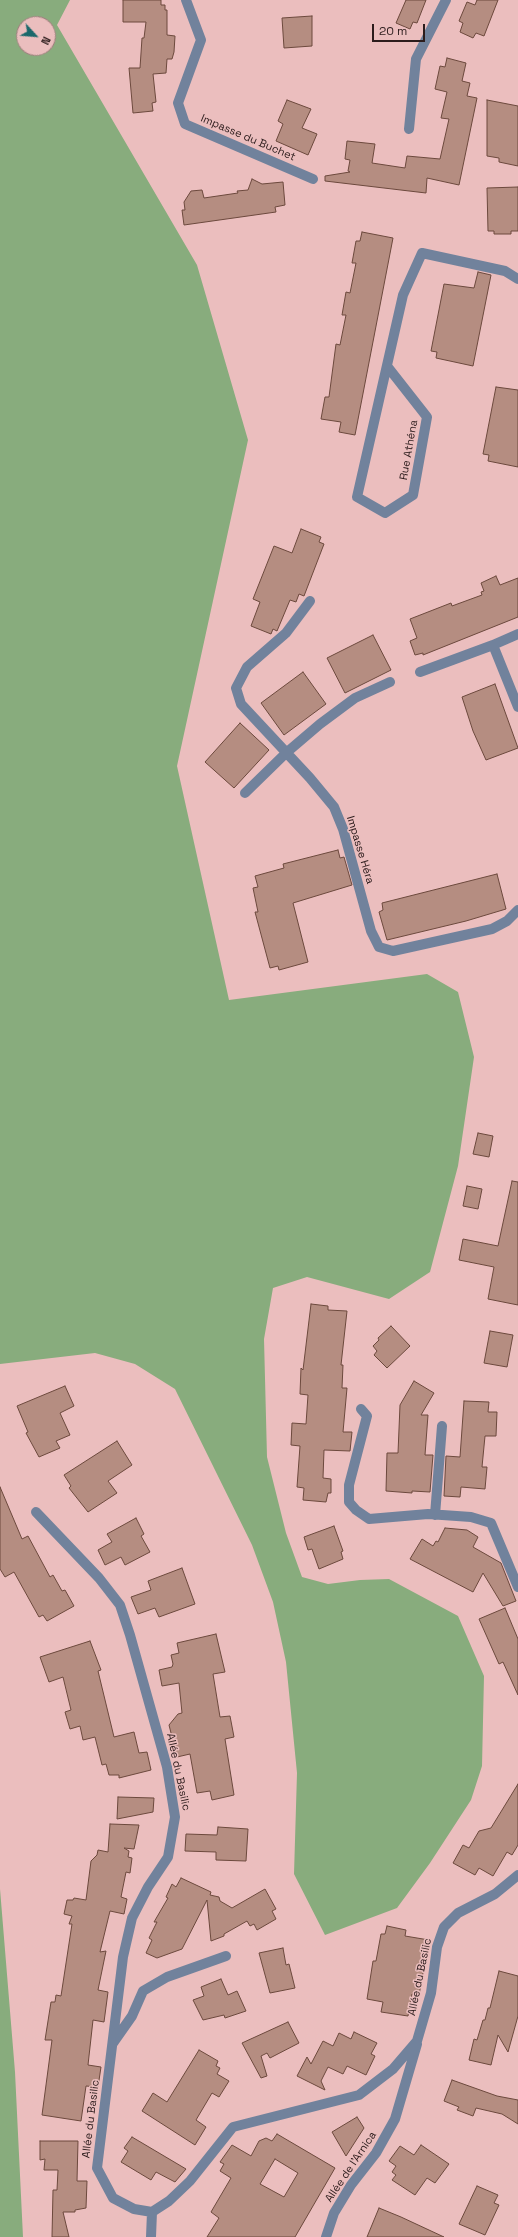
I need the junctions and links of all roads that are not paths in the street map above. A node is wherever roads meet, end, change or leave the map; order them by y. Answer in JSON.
{"nodes":[{"id":1,"x":186,"y":0,"type":"edge"},
{"id":2,"x":446,"y":0,"type":"edge"},
{"id":3,"x":409,"y":129,"type":"dead end"},
{"id":4,"x":313,"y":179,"type":"dead end"},
{"id":5,"x":518,"y":279,"type":"edge"},
{"id":6,"x":387,"y":366,"type":"junction"},
{"id":7,"x":310,"y":601,"type":"dead end"},
{"id":8,"x":518,"y":634,"type":"edge"},
{"id":9,"x":493,"y":645,"type":"junction"},
{"id":10,"x":420,"y":672,"type":"dead end"},
{"id":11,"x":390,"y":682,"type":"dead end"},
{"id":12,"x":518,"y":707,"type":"edge"},
{"id":13,"x":286,"y":753,"type":"junction"},
{"id":14,"x":245,"y":793,"type":"dead end"},
{"id":15,"x":518,"y":910,"type":"edge"},
{"id":16,"x":361,"y":1409,"type":"dead end"},
{"id":17,"x":442,"y":1426,"type":"dead end"},
{"id":18,"x":36,"y":1512,"type":"dead end"},
{"id":19,"x":435,"y":1515,"type":"junction"},
{"id":20,"x":518,"y":1587,"type":"edge"},
{"id":21,"x":518,"y":1875,"type":"edge"},
{"id":22,"x":226,"y":1956,"type":"dead end"},
{"id":23,"x":417,"y":2041,"type":"junction"},
{"id":24,"x":113,"y":2043,"type":"junction"},
{"id":25,"x":152,"y":2212,"type":"junction"},
{"id":26,"x":151,"y":2237,"type":"edge"},
{"id":27,"x":326,"y":2237,"type":"edge"}],
"edges":[{"from":1,"to":4,"type":"street","name":"Impasse du Buchet"},
{"from":2,"to":3,"type":"street"},
{"from":5,"to":6,"type":"street","name":"Rue Athéna"},
{"from":6,"to":6,"type":"street","name":"Rue Athéna"},
{"from":7,"to":13,"type":"street","name":"Impasse Héra"},
{"from":8,"to":9,"type":"street"},
{"from":9,"to":10,"type":"street"},
{"from":9,"to":12,"type":"street"},
{"from":11,"to":13,"type":"street"},
{"from":13,"to":14,"type":"street"},
{"from":13,"to":15,"type":"street","name":"Impasse Héra"},
{"from":16,"to":19,"type":"street"},
{"from":17,"to":19,"type":"street"},
{"from":18,"to":24,"type":"street","name":"Allée du Basilic"},
{"from":19,"to":20,"type":"street"},
{"from":21,"to":23,"type":"street","name":"Allée du Basilic"},
{"from":22,"to":24,"type":"street"},
{"from":23,"to":25,"type":"street","name":"Allée du Basilic"},
{"from":23,"to":27,"type":"street","name":"Allée de l'Arnica"},
{"from":24,"to":25,"type":"street","name":"Allée du Basilic"},
{"from":25,"to":26,"type":"street"}]}
